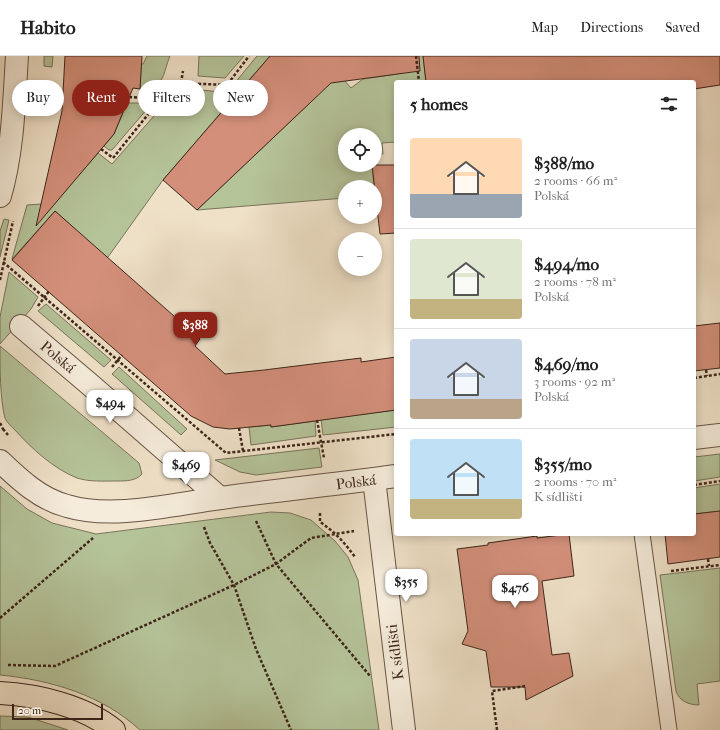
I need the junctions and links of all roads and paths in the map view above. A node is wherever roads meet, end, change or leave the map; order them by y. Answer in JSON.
{"nodes":[{"id":1,"x":17,"y":56,"type":"edge"},
{"id":2,"x":249,"y":56,"type":"edge"},
{"id":3,"x":416,"y":56,"type":"edge"},
{"id":4,"x":183,"y":71,"type":"dead end"},
{"id":5,"x":182,"y":80,"type":"edge"},
{"id":6,"x":419,"y":80,"type":"edge"},
{"id":7,"x":205,"y":84,"type":"edge"},
{"id":8,"x":147,"y":116,"type":"edge"},
{"id":9,"x":101,"y":149,"type":"dead end"},
{"id":10,"x":0,"y":196,"type":"edge"},
{"id":11,"x":3,"y":262,"type":"dead end"},
{"id":12,"x":49,"y":291,"type":"dead end"},
{"id":13,"x":44,"y":298,"type":"junction"},
{"id":14,"x":36,"y":309,"type":"dead end"},
{"id":15,"x":21,"y":326,"type":"dead end"},
{"id":16,"x":122,"y":355,"type":"dead end"},
{"id":17,"x":118,"y":360,"type":"junction"},
{"id":18,"x":706,"y":370,"type":"dead end"},
{"id":19,"x":108,"y":371,"type":"dead end"},
{"id":20,"x":720,"y":374,"type":"edge"},
{"id":21,"x":706,"y":376,"type":"junction"},
{"id":22,"x":696,"y":378,"type":"edge"},
{"id":23,"x":317,"y":420,"type":"dead end"},
{"id":24,"x":0,"y":423,"type":"edge"},
{"id":25,"x":239,"y":428,"type":"dead end"},
{"id":26,"x":2,"y":429,"type":"edge"},
{"id":27,"x":394,"y":434,"type":"edge"},
{"id":28,"x":720,"y":435,"type":"edge"},
{"id":29,"x":11,"y":438,"type":"dead end"},
{"id":30,"x":696,"y":438,"type":"edge"},
{"id":31,"x":321,"y":443,"type":"junction"},
{"id":32,"x":243,"y":451,"type":"junction"},
{"id":33,"x":0,"y":461,"type":"edge"},
{"id":34,"x":394,"y":476,"type":"edge"},
{"id":35,"x":374,"y":479,"type":"junction"},
{"id":36,"x":720,"y":481,"type":"edge"},
{"id":37,"x":696,"y":485,"type":"edge"},
{"id":38,"x":323,"y":486,"type":"junction"},
{"id":39,"x":244,"y":495,"type":"junction"},
{"id":40,"x":220,"y":498,"type":"junction"},
{"id":41,"x":194,"y":502,"type":"junction"},
{"id":42,"x":126,"y":511,"type":"junction"},
{"id":43,"x":380,"y":527,"type":"junction"},
{"id":44,"x":336,"y":534,"type":"junction"},
{"id":45,"x":642,"y":536,"type":"edge"},
{"id":46,"x":356,"y":558,"type":"dead end"},
{"id":47,"x":708,"y":559,"type":"dead end"},
{"id":48,"x":276,"y":564,"type":"junction"},
{"id":49,"x":720,"y":565,"type":"edge"},
{"id":50,"x":709,"y":566,"type":"junction"},
{"id":51,"x":665,"y":572,"type":"dead end"},
{"id":52,"x":234,"y":585,"type":"junction"},
{"id":53,"x":0,"y":618,"type":"edge"},
{"id":54,"x":8,"y":664,"type":"dead end"},
{"id":55,"x":373,"y":679,"type":"dead end"},
{"id":56,"x":525,"y":686,"type":"dead end"},
{"id":57,"x":0,"y":693,"type":"edge"},
{"id":58,"x":114,"y":730,"type":"edge"},
{"id":59,"x":291,"y":730,"type":"edge"},
{"id":60,"x":404,"y":730,"type":"edge"},
{"id":61,"x":496,"y":730,"type":"edge"},
{"id":62,"x":669,"y":730,"type":"edge"}],
"edges":[{"from":1,"to":10,"type":"street"},
{"from":2,"to":7,"type":"path"},
{"from":3,"to":6,"type":"path"},
{"from":4,"to":5,"type":"path"},
{"from":8,"to":9,"type":"path"},
{"from":11,"to":13,"type":"path"},
{"from":12,"to":13,"type":"path"},
{"from":13,"to":14,"type":"path"},
{"from":13,"to":17,"type":"path"},
{"from":15,"to":40,"type":"street","name":"Polská"},
{"from":16,"to":17,"type":"path"},
{"from":17,"to":19,"type":"path"},
{"from":17,"to":32,"type":"path"},
{"from":18,"to":21,"type":"path"},
{"from":20,"to":21,"type":"path"},
{"from":21,"to":22,"type":"path"},
{"from":23,"to":31,"type":"path"},
{"from":24,"to":26,"type":"path"},
{"from":25,"to":32,"type":"path"},
{"from":26,"to":29,"type":"path"},
{"from":27,"to":31,"type":"path"},
{"from":28,"to":30,"type":"street"},
{"from":31,"to":32,"type":"path"},
{"from":31,"to":38,"type":"path"},
{"from":33,"to":42,"type":"street","name":"Polská"},
{"from":34,"to":35,"type":"street","name":"Polská"},
{"from":35,"to":38,"type":"street","name":"Polská"},
{"from":35,"to":43,"type":"street","name":"K sídlišti"},
{"from":36,"to":37,"type":"path"},
{"from":38,"to":39,"type":"street","name":"Polská"},
{"from":38,"to":44,"type":"path"},
{"from":39,"to":40,"type":"street","name":"Polská"},
{"from":39,"to":48,"type":"path"},
{"from":40,"to":41,"type":"street","name":"Polská"},
{"from":41,"to":42,"type":"street","name":"Polská"},
{"from":41,"to":52,"type":"path"},
{"from":42,"to":53,"type":"path"},
{"from":43,"to":44,"type":"path"},
{"from":43,"to":60,"type":"street","name":"K sídlišti"},
{"from":44,"to":46,"type":"path"},
{"from":44,"to":48,"type":"path"},
{"from":45,"to":62,"type":"lane"},
{"from":47,"to":50,"type":"path"},
{"from":48,"to":52,"type":"path"},
{"from":48,"to":55,"type":"path"},
{"from":49,"to":50,"type":"path"},
{"from":50,"to":51,"type":"path"},
{"from":52,"to":54,"type":"path"},
{"from":52,"to":59,"type":"path"},
{"from":56,"to":61,"type":"path"},
{"from":57,"to":58,"type":"main road"}]}
